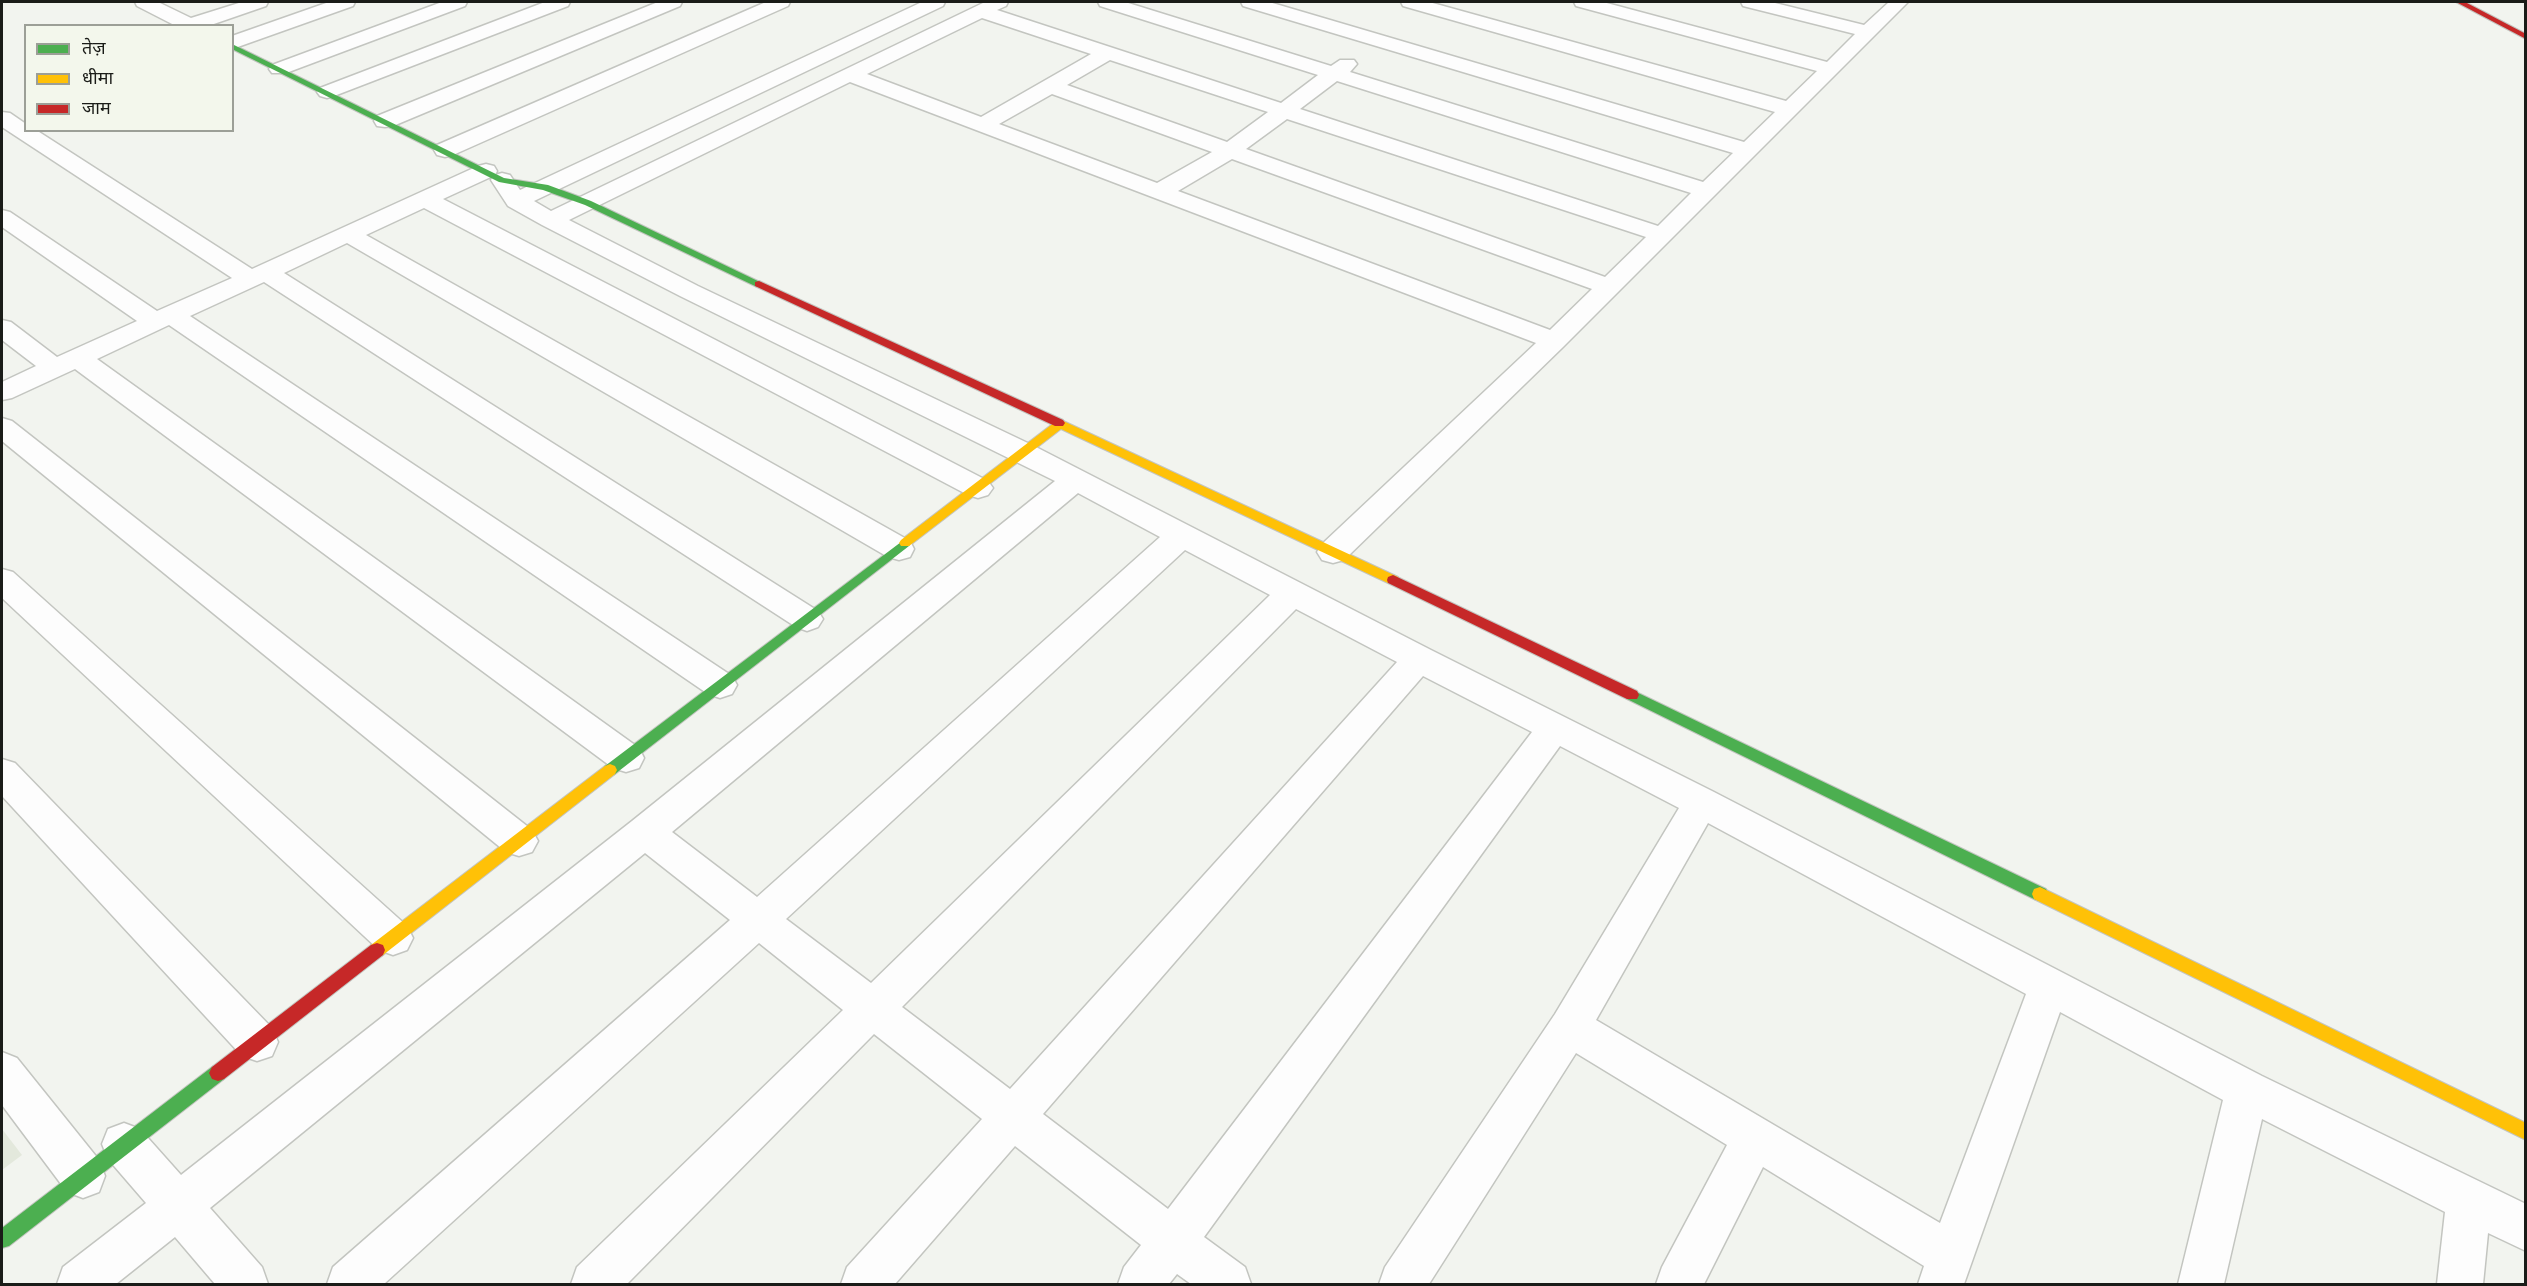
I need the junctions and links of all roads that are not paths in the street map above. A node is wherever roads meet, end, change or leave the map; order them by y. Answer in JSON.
{"nodes":[{"id":1,"x":259,"y":2,"type":"edge"},
{"id":2,"x":346,"y":2,"type":"edge"},
{"id":3,"x":458,"y":2,"type":"edge"},
{"id":4,"x":561,"y":2,"type":"edge"},
{"id":5,"x":673,"y":2,"type":"edge"},
{"id":6,"x":781,"y":2,"type":"edge"},
{"id":7,"x":936,"y":2,"type":"edge"},
{"id":8,"x":1107,"y":2,"type":"edge"},
{"id":9,"x":1251,"y":2,"type":"edge"},
{"id":10,"x":1410,"y":2,"type":"edge"},
{"id":11,"x":1583,"y":2,"type":"edge"},
{"id":12,"x":1750,"y":2,"type":"edge"},
{"id":13,"x":1899,"y":2,"type":"edge"},
{"id":14,"x":2460,"y":2,"type":"edge"},
{"id":15,"x":157,"y":3,"type":"edge"},
{"id":16,"x":1436,"y":5,"type":"edge"},
{"id":17,"x":989,"y":6,"type":"edge"},
{"id":18,"x":189,"y":24,"type":"edge"},
{"id":19,"x":194,"y":24,"type":"edge"},
{"id":20,"x":1869,"y":32,"type":"junction"},
{"id":21,"x":2526,"y":37,"type":"edge"},
{"id":22,"x":1381,"y":41,"type":"junction"},
{"id":23,"x":234,"y":43,"type":"edge"},
{"id":24,"x":234,"y":45,"type":"edge"},
{"id":25,"x":1110,"y":52,"type":"junction"},
{"id":26,"x":279,"y":69,"type":"junction"},
{"id":27,"x":1830,"y":69,"type":"junction"},
{"id":28,"x":1334,"y":73,"type":"junction"},
{"id":29,"x":850,"y":75,"type":"junction"},
{"id":30,"x":1050,"y":86,"type":"junction"},
{"id":31,"x":327,"y":92,"type":"junction"},
{"id":32,"x":1790,"y":109,"type":"junction"},
{"id":33,"x":1284,"y":111,"type":"junction"},
{"id":34,"x":2,"y":118,"type":"edge"},
{"id":35,"x":385,"y":121,"type":"junction"},
{"id":36,"x":982,"y":125,"type":"junction"},
{"id":37,"x":24,"y":131,"type":"edge"},
{"id":38,"x":25,"y":132,"type":"edge"},
{"id":39,"x":445,"y":150,"type":"junction"},
{"id":40,"x":1748,"y":150,"type":"junction"},
{"id":41,"x":1229,"y":151,"type":"junction"},
{"id":42,"x":512,"y":185,"type":"junction"},
{"id":43,"x":1707,"y":191,"type":"junction"},
{"id":44,"x":1159,"y":192,"type":"junction"},
{"id":45,"x":424,"y":199,"type":"junction"},
{"id":46,"x":588,"y":202,"type":"junction"},
{"id":47,"x":2,"y":217,"type":"edge"},
{"id":48,"x":550,"y":220,"type":"junction"},
{"id":49,"x":348,"y":234,"type":"junction"},
{"id":50,"x":1662,"y":236,"type":"junction"},
{"id":51,"x":258,"y":275,"type":"junction"},
{"id":52,"x":1609,"y":287,"type":"junction"},
{"id":53,"x":164,"y":318,"type":"junction"},
{"id":54,"x":2,"y":328,"type":"edge"},
{"id":55,"x":1554,"y":341,"type":"junction"},
{"id":56,"x":67,"y":363,"type":"junction"},
{"id":57,"x":2,"y":392,"type":"edge"},
{"id":58,"x":1060,"y":424,"type":"junction"},
{"id":59,"x":2,"y":427,"type":"edge"},
{"id":60,"x":1024,"y":453,"type":"junction"},
{"id":61,"x":1074,"y":481,"type":"junction"},
{"id":62,"x":978,"y":488,"type":"junction"},
{"id":63,"x":1182,"y":535,"type":"junction"},
{"id":64,"x":899,"y":549,"type":"junction"},
{"id":65,"x":1333,"y":552,"type":"junction"},
{"id":66,"x":2,"y":580,"type":"edge"},
{"id":67,"x":1292,"y":593,"type":"junction"},
{"id":68,"x":807,"y":619,"type":"junction"},
{"id":69,"x":1419,"y":659,"type":"junction"},
{"id":70,"x":720,"y":685,"type":"junction"},
{"id":71,"x":1555,"y":727,"type":"junction"},
{"id":72,"x":626,"y":758,"type":"junction"},
{"id":73,"x":2,"y":773,"type":"edge"},
{"id":74,"x":1701,"y":802,"type":"junction"},
{"id":75,"x":645,"y":832,"type":"junction"},
{"id":76,"x":519,"y":841,"type":"junction"},
{"id":77,"x":758,"y":920,"type":"junction"},
{"id":78,"x":393,"y":938,"type":"junction"},
{"id":79,"x":2049,"y":987,"type":"junction"},
{"id":80,"x":874,"y":1010,"type":"junction"},
{"id":81,"x":1570,"y":1027,"type":"junction"},
{"id":82,"x":257,"y":1042,"type":"junction"},
{"id":83,"x":2,"y":1072,"type":"edge"},
{"id":84,"x":2247,"y":1090,"type":"junction"},
{"id":85,"x":1013,"y":1118,"type":"junction"},
{"id":86,"x":2526,"y":1132,"type":"edge"},
{"id":87,"x":1754,"y":1138,"type":"junction"},
{"id":88,"x":124,"y":1144,"type":"junction"},
{"id":89,"x":83,"y":1176,"type":"junction"},
{"id":90,"x":2469,"y":1199,"type":"junction"},
{"id":91,"x":178,"y":1206,"type":"junction"},
{"id":92,"x":2526,"y":1228,"type":"edge"},
{"id":93,"x":2,"y":1239,"type":"edge"},
{"id":94,"x":1173,"y":1242,"type":"junction"},
{"id":95,"x":1946,"y":1270,"type":"edge"},
{"id":96,"x":80,"y":1284,"type":"edge"},
{"id":97,"x":245,"y":1284,"type":"edge"},
{"id":98,"x":350,"y":1284,"type":"edge"},
{"id":99,"x":594,"y":1284,"type":"edge"},
{"id":100,"x":864,"y":1284,"type":"edge"},
{"id":101,"x":1141,"y":1284,"type":"edge"},
{"id":102,"x":1228,"y":1284,"type":"edge"},
{"id":103,"x":1402,"y":1284,"type":"edge"},
{"id":104,"x":1679,"y":1284,"type":"edge"},
{"id":105,"x":2201,"y":1284,"type":"edge"},
{"id":106,"x":2460,"y":1284,"type":"edge"}],
"edges":[{"from":1,"to":19,"type":"street"},
{"from":2,"to":23,"type":"street"},
{"from":3,"to":26,"type":"street"},
{"from":4,"to":31,"type":"street"},
{"from":5,"to":35,"type":"street"},
{"from":6,"to":39,"type":"street"},
{"from":7,"to":42,"type":"street"},
{"from":8,"to":28,"type":"street"},
{"from":9,"to":22,"type":"street"},
{"from":10,"to":16,"type":"street"},
{"from":11,"to":27,"type":"street"},
{"from":12,"to":20,"type":"street"},
{"from":13,"to":20,"type":"street"},
{"from":14,"to":21,"type":"street"},
{"from":15,"to":18,"type":"street"},
{"from":16,"to":22,"type":"street"},
{"from":16,"to":32,"type":"street"},
{"from":17,"to":25,"type":"street"},
{"from":17,"to":29,"type":"street"},
{"from":20,"to":27,"type":"street"},
{"from":22,"to":28,"type":"street"},
{"from":22,"to":40,"type":"street"},
{"from":24,"to":26,"type":"street"},
{"from":25,"to":30,"type":"street"},
{"from":25,"to":33,"type":"street"},
{"from":26,"to":31,"type":"street"},
{"from":27,"to":32,"type":"street"},
{"from":28,"to":33,"type":"street"},
{"from":28,"to":43,"type":"street"},
{"from":29,"to":36,"type":"street"},
{"from":29,"to":46,"type":"street"},
{"from":30,"to":36,"type":"street"},
{"from":30,"to":41,"type":"street"},
{"from":31,"to":35,"type":"street"},
{"from":32,"to":40,"type":"street"},
{"from":33,"to":41,"type":"street"},
{"from":33,"to":50,"type":"street"},
{"from":34,"to":37,"type":"street"},
{"from":35,"to":39,"type":"street"},
{"from":36,"to":44,"type":"street"},
{"from":38,"to":51,"type":"street"},
{"from":39,"to":42,"type":"street"},
{"from":40,"to":43,"type":"street"},
{"from":41,"to":44,"type":"street"},
{"from":41,"to":52,"type":"street"},
{"from":42,"to":45,"type":"street"},
{"from":42,"to":46,"type":"street"},
{"from":42,"to":48,"type":"street"},
{"from":43,"to":50,"type":"street"},
{"from":44,"to":55,"type":"street"},
{"from":45,"to":49,"type":"street"},
{"from":45,"to":62,"type":"street"},
{"from":46,"to":48,"type":"street"},
{"from":46,"to":58,"type":"street"},
{"from":47,"to":53,"type":"street"},
{"from":48,"to":60,"type":"street"},
{"from":49,"to":51,"type":"street"},
{"from":49,"to":64,"type":"street"},
{"from":50,"to":52,"type":"street"},
{"from":51,"to":53,"type":"street"},
{"from":51,"to":68,"type":"street"},
{"from":52,"to":55,"type":"street"},
{"from":53,"to":56,"type":"street"},
{"from":53,"to":70,"type":"street"},
{"from":54,"to":56,"type":"street"},
{"from":55,"to":65,"type":"street"},
{"from":56,"to":57,"type":"street"},
{"from":56,"to":72,"type":"street"},
{"from":58,"to":60,"type":"street"},
{"from":58,"to":65,"type":"street"},
{"from":59,"to":76,"type":"street"},
{"from":60,"to":61,"type":"street"},
{"from":60,"to":62,"type":"street"},
{"from":61,"to":63,"type":"street"},
{"from":61,"to":75,"type":"street"},
{"from":62,"to":64,"type":"street"},
{"from":63,"to":67,"type":"street"},
{"from":63,"to":77,"type":"street"},
{"from":64,"to":68,"type":"street"},
{"from":65,"to":86,"type":"street"},
{"from":66,"to":78,"type":"street"},
{"from":67,"to":69,"type":"street"},
{"from":67,"to":80,"type":"street"},
{"from":68,"to":70,"type":"street"},
{"from":69,"to":71,"type":"street"},
{"from":69,"to":85,"type":"street"},
{"from":70,"to":72,"type":"street"},
{"from":71,"to":74,"type":"street"},
{"from":71,"to":94,"type":"street"},
{"from":72,"to":76,"type":"street"},
{"from":73,"to":82,"type":"street"},
{"from":74,"to":79,"type":"street"},
{"from":74,"to":81,"type":"street"},
{"from":75,"to":77,"type":"street"},
{"from":75,"to":91,"type":"street"},
{"from":76,"to":78,"type":"street"},
{"from":77,"to":80,"type":"street"},
{"from":77,"to":98,"type":"street"},
{"from":78,"to":82,"type":"street"},
{"from":79,"to":84,"type":"street"},
{"from":79,"to":95,"type":"street"},
{"from":80,"to":85,"type":"street"},
{"from":80,"to":99,"type":"street"},
{"from":81,"to":87,"type":"street"},
{"from":81,"to":103,"type":"street"},
{"from":82,"to":88,"type":"street"},
{"from":83,"to":89,"type":"street"},
{"from":84,"to":90,"type":"street"},
{"from":84,"to":105,"type":"street"},
{"from":85,"to":94,"type":"street"},
{"from":85,"to":100,"type":"street"},
{"from":87,"to":95,"type":"street"},
{"from":87,"to":104,"type":"street"},
{"from":88,"to":89,"type":"street"},
{"from":88,"to":91,"type":"street"},
{"from":89,"to":93,"type":"street"},
{"from":90,"to":92,"type":"street"},
{"from":90,"to":106,"type":"street"},
{"from":91,"to":96,"type":"street"},
{"from":91,"to":97,"type":"street"},
{"from":94,"to":101,"type":"street"},
{"from":94,"to":102,"type":"street"}]}
